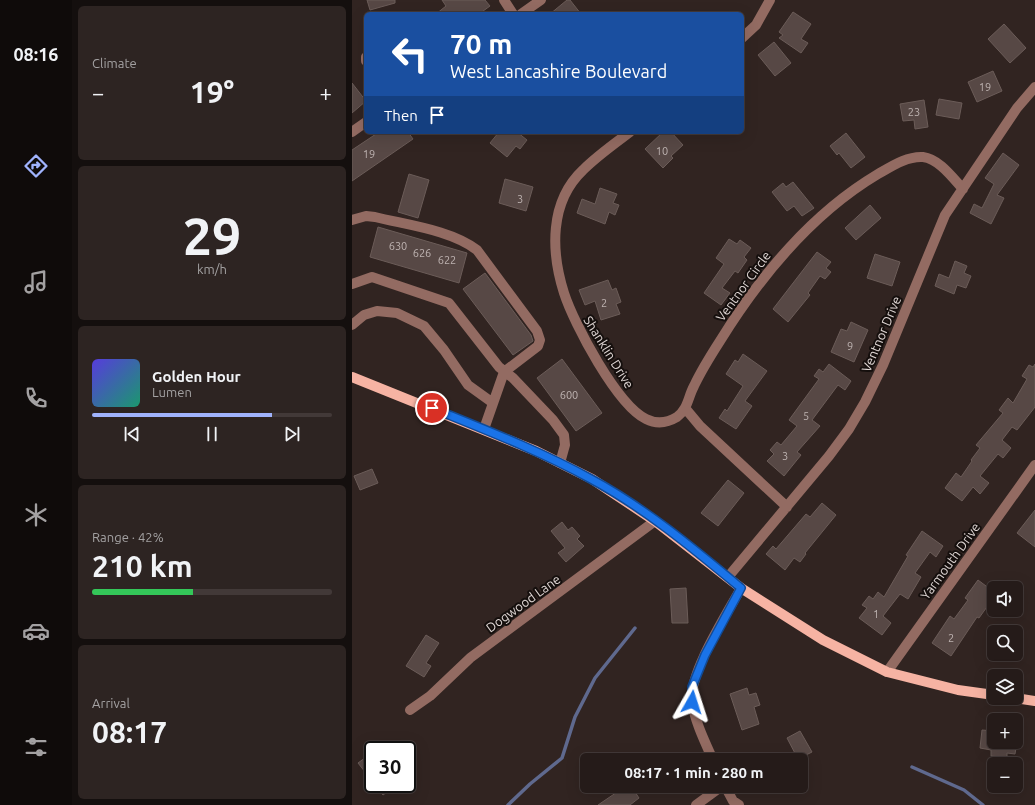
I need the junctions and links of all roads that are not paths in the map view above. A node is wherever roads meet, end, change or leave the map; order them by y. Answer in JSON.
{"nodes":[{"id":1,"x":504,"y":0,"type":"edge"},
{"id":2,"x":541,"y":0,"type":"edge"},
{"id":3,"x":770,"y":0,"type":"edge"},
{"id":4,"x":512,"y":12,"type":"edge"},
{"id":5,"x":524,"y":12,"type":"edge"},
{"id":6,"x":744,"y":36,"type":"edge"},
{"id":7,"x":1035,"y":87,"type":"edge"},
{"id":8,"x":364,"y":123,"type":"edge"},
{"id":9,"x":352,"y":132,"type":"edge"},
{"id":10,"x":628,"y":134,"type":"edge"},
{"id":11,"x":963,"y":189,"type":"junction"},
{"id":12,"x":352,"y":220,"type":"edge"},
{"id":13,"x":352,"y":284,"type":"edge"},
{"id":14,"x":352,"y":325,"type":"edge"},
{"id":15,"x":504,"y":372,"type":"junction"},
{"id":16,"x":352,"y":377,"type":"edge"},
{"id":17,"x":493,"y":403,"type":"junction"},
{"id":18,"x":686,"y":408,"type":"junction"},
{"id":19,"x":484,"y":430,"type":"junction"},
{"id":20,"x":560,"y":463,"type":"junction"},
{"id":21,"x":1035,"y":465,"type":"edge"},
{"id":22,"x":786,"y":507,"type":"junction"},
{"id":23,"x":655,"y":521,"type":"junction"},
{"id":24,"x":728,"y":577,"type":"junction"},
{"id":25,"x":741,"y":588,"type":"junction"},
{"id":26,"x":887,"y":672,"type":"junction"},
{"id":27,"x":987,"y":694,"type":"edge"},
{"id":28,"x":1023,"y":700,"type":"edge"},
{"id":29,"x":1035,"y":702,"type":"edge"},
{"id":30,"x":410,"y":710,"type":"dead end"},
{"id":31,"x":710,"y":753,"type":"edge"},
{"id":32,"x":713,"y":793,"type":"edge"},
{"id":33,"x":728,"y":793,"type":"edge"},
{"id":34,"x":696,"y":805,"type":"edge"},
{"id":35,"x":739,"y":805,"type":"edge"}],
"edges":[{"from":1,"to":4,"type":"street"},
{"from":2,"to":5,"type":"street"},
{"from":3,"to":6,"type":"street"},
{"from":7,"to":11,"type":"street","name":"Ventnor Drive"},
{"from":8,"to":9,"type":"street"},
{"from":10,"to":18,"type":"street","name":"Shanklin Drive"},
{"from":11,"to":18,"type":"street","name":"Ventnor Circle"},
{"from":11,"to":22,"type":"street","name":"Ventnor Drive"},
{"from":12,"to":15,"type":"street"},
{"from":13,"to":15,"type":"street"},
{"from":14,"to":17,"type":"street"},
{"from":15,"to":17,"type":"street"},
{"from":15,"to":20,"type":"street"},
{"from":16,"to":19,"type":"main road"},
{"from":17,"to":19,"type":"street"},
{"from":18,"to":22,"type":"street"},
{"from":19,"to":20,"type":"main road"},
{"from":20,"to":23,"type":"main road"},
{"from":21,"to":26,"type":"street","name":"Yarmouth Drive"},
{"from":22,"to":24,"type":"street","name":"Ventnor Drive"},
{"from":23,"to":24,"type":"main road"},
{"from":23,"to":30,"type":"street","name":"Dogwood Lane"},
{"from":24,"to":25,"type":"main road"},
{"from":25,"to":26,"type":"main road"},
{"from":25,"to":31,"type":"street"},
{"from":26,"to":27,"type":"main road"},
{"from":28,"to":29,"type":"main road"},
{"from":32,"to":34,"type":"street"},
{"from":33,"to":35,"type":"street"}]}
